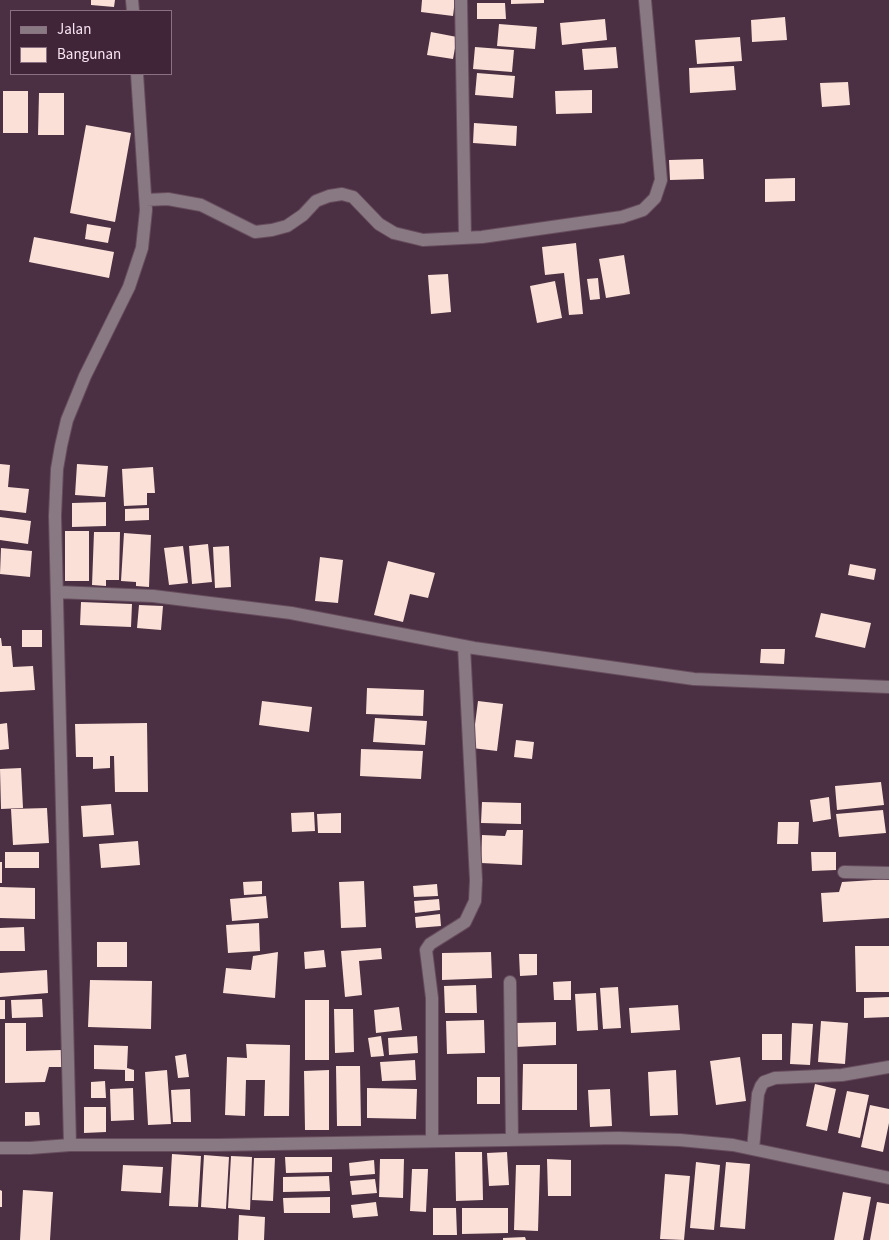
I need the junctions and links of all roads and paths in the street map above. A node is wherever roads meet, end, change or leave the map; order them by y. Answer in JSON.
{"nodes":[{"id":1,"x":461,"y":0,"type":"edge"},
{"id":2,"x":645,"y":0,"type":"edge"},
{"id":3,"x":137,"y":75,"type":"edge"},
{"id":4,"x":146,"y":200,"type":"junction"},
{"id":5,"x":465,"y":238,"type":"junction"},
{"id":6,"x":57,"y":592,"type":"junction"},
{"id":7,"x":464,"y":646,"type":"junction"},
{"id":8,"x":889,"y":687,"type":"edge"},
{"id":9,"x":844,"y":872,"type":"dead end"},
{"id":10,"x":889,"y":873,"type":"edge"},
{"id":11,"x":510,"y":982,"type":"dead end"},
{"id":12,"x":889,"y":1067,"type":"edge"},
{"id":13,"x":512,"y":1140,"type":"junction"},
{"id":14,"x":432,"y":1141,"type":"junction"},
{"id":15,"x":70,"y":1144,"type":"junction"},
{"id":16,"x":0,"y":1148,"type":"edge"},
{"id":17,"x":753,"y":1149,"type":"junction"},
{"id":18,"x":889,"y":1178,"type":"edge"}],
"edges":[{"from":1,"to":5,"type":"street"},
{"from":2,"to":5,"type":"street"},
{"from":3,"to":4,"type":"street"},
{"from":4,"to":5,"type":"street"},
{"from":4,"to":6,"type":"street"},
{"from":6,"to":7,"type":"street"},
{"from":6,"to":15,"type":"street"},
{"from":7,"to":8,"type":"street"},
{"from":7,"to":14,"type":"street"},
{"from":9,"to":10,"type":"street"},
{"from":11,"to":13,"type":"street"},
{"from":12,"to":17,"type":"street"},
{"from":13,"to":14,"type":"street"},
{"from":13,"to":17,"type":"street"},
{"from":14,"to":15,"type":"street"},
{"from":15,"to":16,"type":"street"},
{"from":17,"to":18,"type":"street"}]}
